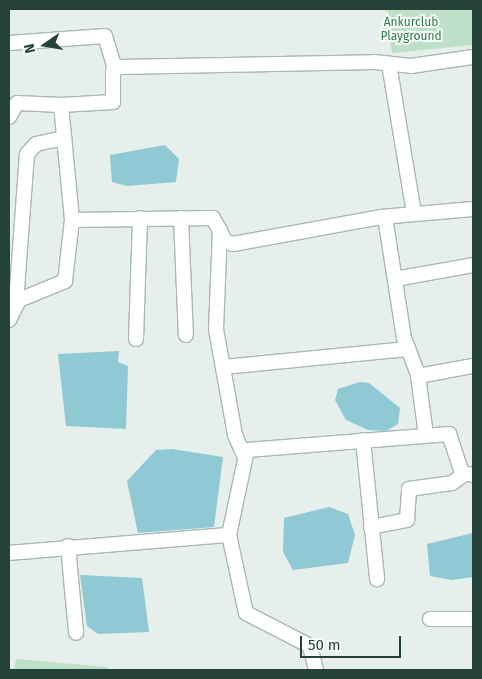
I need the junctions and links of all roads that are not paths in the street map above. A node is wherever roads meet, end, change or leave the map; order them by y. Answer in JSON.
{"nodes":[{"id":1,"x":9,"y":43,"type":"edge"},
{"id":2,"x":473,"y":57,"type":"edge"},
{"id":3,"x":389,"y":64,"type":"junction"},
{"id":4,"x":115,"y":69,"type":"junction"},
{"id":5,"x":61,"y":105,"type":"junction"},
{"id":6,"x":9,"y":116,"type":"edge"},
{"id":7,"x":64,"y":138,"type":"junction"},
{"id":8,"x":473,"y":209,"type":"edge"},
{"id":9,"x":15,"y":211,"type":"edge"},
{"id":10,"x":414,"y":214,"type":"junction"},
{"id":11,"x":385,"y":217,"type":"junction"},
{"id":12,"x":140,"y":218,"type":"junction"},
{"id":13,"x":181,"y":218,"type":"junction"},
{"id":14,"x":72,"y":220,"type":"junction"},
{"id":15,"x":220,"y":229,"type":"junction"},
{"id":16,"x":473,"y":265,"type":"edge"},
{"id":17,"x":395,"y":279,"type":"junction"},
{"id":18,"x":16,"y":303,"type":"junction"},
{"id":19,"x":9,"y":320,"type":"edge"},
{"id":20,"x":186,"y":336,"type":"dead end"},
{"id":21,"x":136,"y":339,"type":"dead end"},
{"id":22,"x":408,"y":349,"type":"junction"},
{"id":23,"x":473,"y":366,"type":"edge"},
{"id":24,"x":223,"y":367,"type":"junction"},
{"id":25,"x":418,"y":375,"type":"junction"},
{"id":26,"x":426,"y":435,"type":"junction"},
{"id":27,"x":363,"y":440,"type":"junction"},
{"id":28,"x":245,"y":457,"type":"junction"},
{"id":29,"x":468,"y":475,"type":"edge"},
{"id":30,"x":371,"y":527,"type":"junction"},
{"id":31,"x":228,"y":535,"type":"junction"},
{"id":32,"x":68,"y":546,"type":"junction"},
{"id":33,"x":9,"y":553,"type":"edge"},
{"id":34,"x":376,"y":579,"type":"dead end"},
{"id":35,"x":430,"y":619,"type":"dead end"},
{"id":36,"x":473,"y":619,"type":"edge"},
{"id":37,"x":76,"y":633,"type":"dead end"},
{"id":38,"x":316,"y":670,"type":"edge"}],
"edges":[{"from":1,"to":4,"type":"street"},
{"from":2,"to":3,"type":"street"},
{"from":3,"to":4,"type":"street"},
{"from":3,"to":10,"type":"street"},
{"from":4,"to":5,"type":"street"},
{"from":5,"to":6,"type":"street"},
{"from":5,"to":7,"type":"street"},
{"from":7,"to":9,"type":"street"},
{"from":7,"to":14,"type":"street"},
{"from":8,"to":10,"type":"street"},
{"from":9,"to":18,"type":"street"},
{"from":10,"to":11,"type":"street"},
{"from":11,"to":15,"type":"street"},
{"from":11,"to":17,"type":"street"},
{"from":12,"to":13,"type":"street"},
{"from":12,"to":14,"type":"street"},
{"from":12,"to":21,"type":"street"},
{"from":13,"to":15,"type":"street"},
{"from":13,"to":20,"type":"street"},
{"from":14,"to":18,"type":"street"},
{"from":15,"to":24,"type":"street"},
{"from":16,"to":17,"type":"street"},
{"from":17,"to":22,"type":"street"},
{"from":18,"to":19,"type":"street"},
{"from":22,"to":24,"type":"street"},
{"from":22,"to":25,"type":"street"},
{"from":23,"to":25,"type":"street"},
{"from":24,"to":28,"type":"street"},
{"from":25,"to":26,"type":"street"},
{"from":26,"to":27,"type":"street"},
{"from":26,"to":29,"type":"street"},
{"from":27,"to":28,"type":"street"},
{"from":27,"to":30,"type":"street"},
{"from":28,"to":31,"type":"street"},
{"from":29,"to":30,"type":"street"},
{"from":30,"to":34,"type":"street"},
{"from":31,"to":32,"type":"street"},
{"from":31,"to":38,"type":"street"},
{"from":32,"to":33,"type":"street"},
{"from":32,"to":37,"type":"street"},
{"from":35,"to":36,"type":"street"}]}
